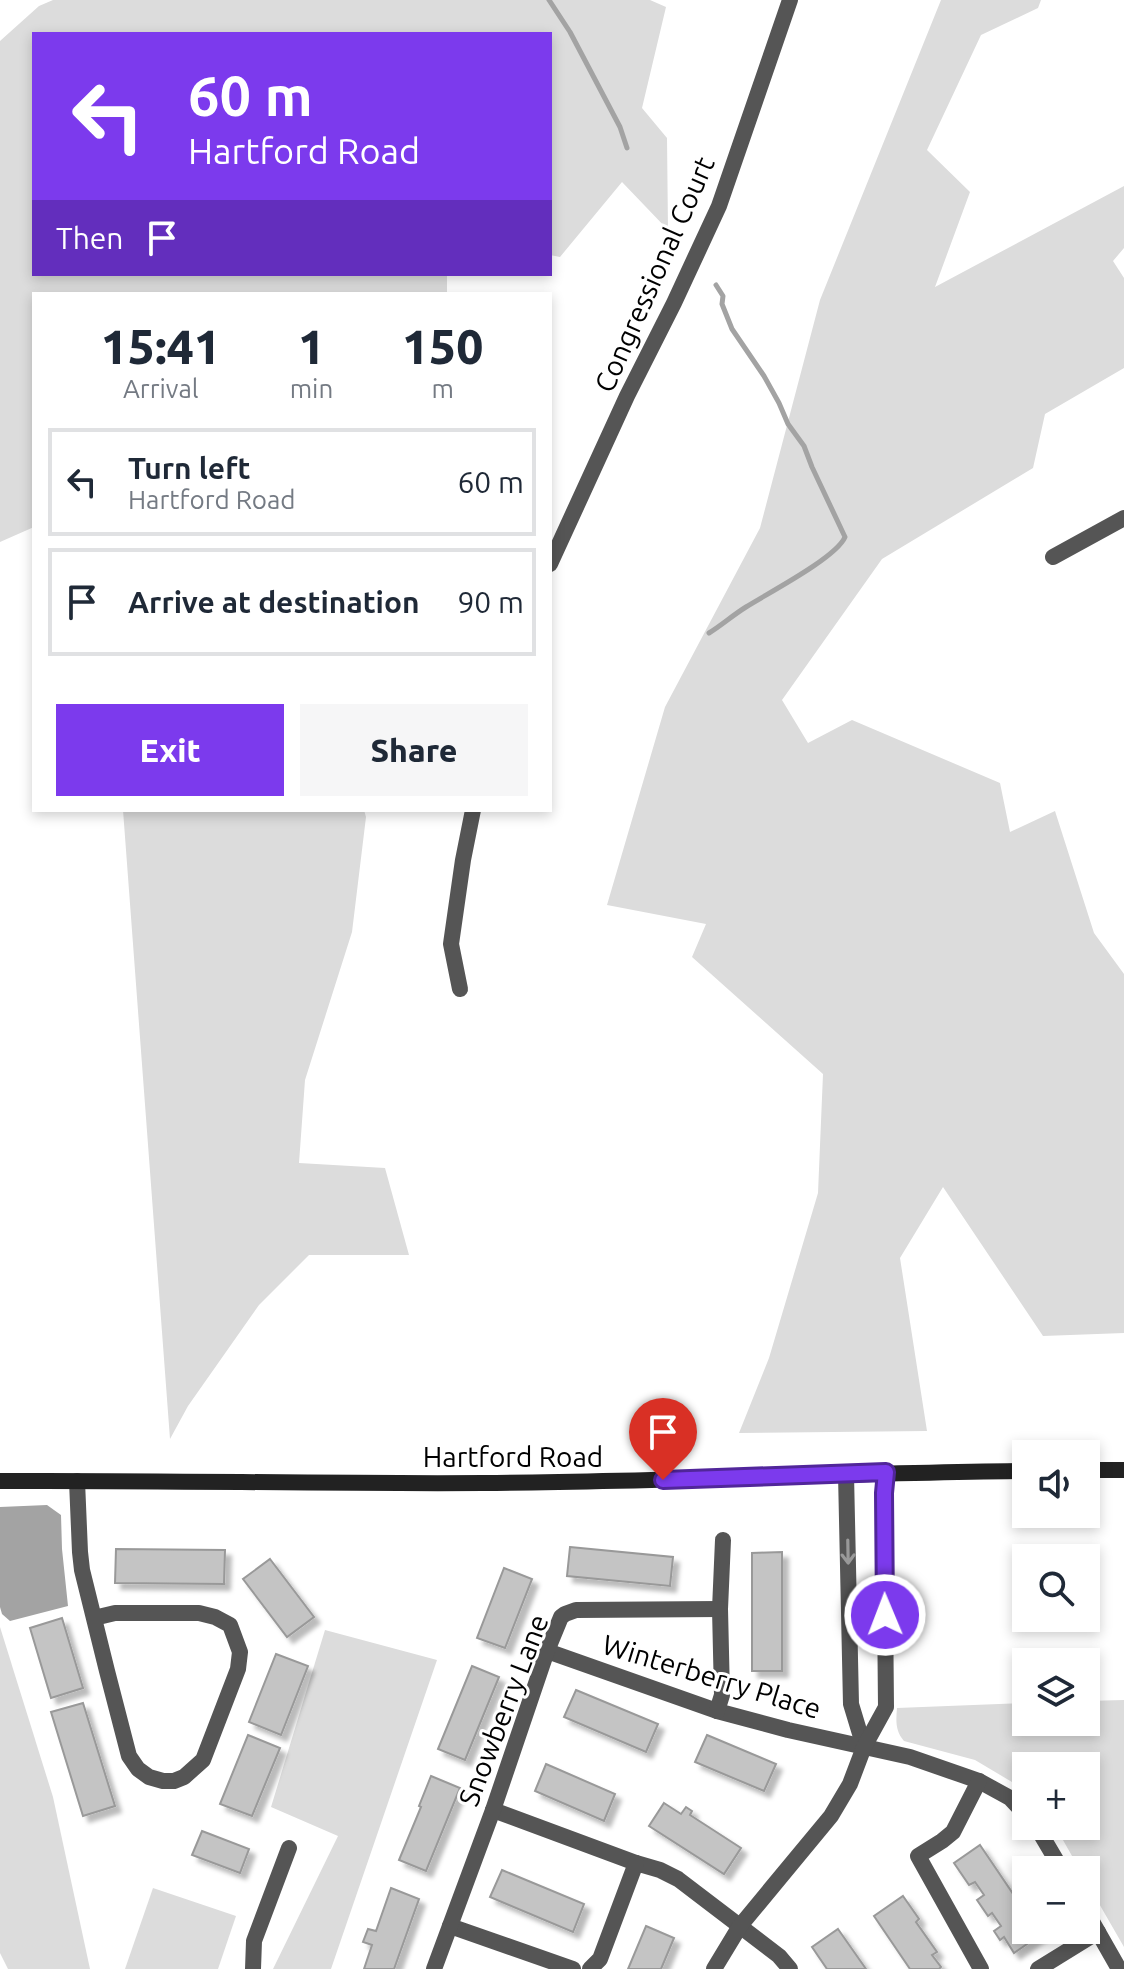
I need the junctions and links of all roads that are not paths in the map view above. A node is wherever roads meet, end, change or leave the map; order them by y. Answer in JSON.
{"nodes":[{"id":1,"x":790,"y":0,"type":"edge"},
{"id":2,"x":1124,"y":518,"type":"edge"},
{"id":3,"x":1053,"y":557,"type":"dead end"},
{"id":4,"x":552,"y":560,"type":"edge"},
{"id":5,"x":473,"y":812,"type":"edge"},
{"id":6,"x":460,"y":989,"type":"dead end"},
{"id":7,"x":1100,"y":1470,"type":"edge"},
{"id":8,"x":1124,"y":1470,"type":"edge"},
{"id":9,"x":1012,"y":1471,"type":"edge"},
{"id":10,"x":886,"y":1472,"type":"junction"},
{"id":11,"x":846,"y":1474,"type":"junction"},
{"id":12,"x":0,"y":1481,"type":"edge"},
{"id":13,"x":77,"y":1481,"type":"junction"},
{"id":14,"x":723,"y":1540,"type":"dead end"},
{"id":15,"x":720,"y":1609,"type":"junction"},
{"id":16,"x":94,"y":1618,"type":"junction"},
{"id":17,"x":547,"y":1651,"type":"junction"},
{"id":18,"x":717,"y":1711,"type":"junction"},
{"id":19,"x":864,"y":1747,"type":"junction"},
{"id":20,"x":979,"y":1781,"type":"junction"},
{"id":21,"x":1012,"y":1800,"type":"edge"},
{"id":22,"x":493,"y":1810,"type":"junction"},
{"id":23,"x":289,"y":1848,"type":"dead end"},
{"id":24,"x":636,"y":1863,"type":"junction"},
{"id":25,"x":450,"y":1926,"type":"junction"},
{"id":26,"x":740,"y":1926,"type":"junction"},
{"id":27,"x":1100,"y":1936,"type":"edge"},
{"id":28,"x":1079,"y":1944,"type":"edge"},
{"id":29,"x":253,"y":1969,"type":"edge"},
{"id":30,"x":434,"y":1969,"type":"edge"},
{"id":31,"x":573,"y":1969,"type":"edge"},
{"id":32,"x":590,"y":1969,"type":"edge"},
{"id":33,"x":714,"y":1969,"type":"edge"},
{"id":34,"x":790,"y":1969,"type":"edge"},
{"id":35,"x":981,"y":1969,"type":"edge"},
{"id":36,"x":1038,"y":1969,"type":"edge"},
{"id":37,"x":1119,"y":1969,"type":"edge"}],
"edges":[{"from":1,"to":4,"type":"street","name":"Congressional Court"},
{"from":2,"to":3,"type":"street"},
{"from":5,"to":6,"type":"street"},
{"from":7,"to":8,"type":"main road"},
{"from":9,"to":10,"type":"main road","name":"Hartford Road"},
{"from":10,"to":11,"type":"main road","name":"Hartford Road"},
{"from":10,"to":19,"type":"street"},
{"from":11,"to":13,"type":"main road","name":"Hartford Road"},
{"from":11,"to":19,"type":"street","one_way":true},
{"from":12,"to":13,"type":"main road","name":"Hartford Road"},
{"from":13,"to":16,"type":"street"},
{"from":14,"to":15,"type":"street"},
{"from":15,"to":17,"type":"street","name":"Snowberry Lane"},
{"from":15,"to":18,"type":"street"},
{"from":16,"to":16,"type":"street"},
{"from":17,"to":18,"type":"street","name":"Winterberry Place"},
{"from":17,"to":22,"type":"street","name":"Snowberry Lane"},
{"from":18,"to":19,"type":"street","name":"Winterberry Place"},
{"from":19,"to":20,"type":"street","name":"Winterberry Place"},
{"from":19,"to":26,"type":"street"},
{"from":20,"to":21,"type":"street","name":"Winterberry Place"},
{"from":20,"to":35,"type":"street"},
{"from":22,"to":24,"type":"street"},
{"from":22,"to":25,"type":"street","name":"Snowberry Lane"},
{"from":23,"to":29,"type":"street"},
{"from":24,"to":26,"type":"street"},
{"from":24,"to":32,"type":"street"},
{"from":25,"to":30,"type":"street","name":"Snowberry Lane"},
{"from":25,"to":31,"type":"street"},
{"from":26,"to":33,"type":"street"},
{"from":26,"to":34,"type":"street"},
{"from":27,"to":37,"type":"street"},
{"from":28,"to":36,"type":"street"}]}
